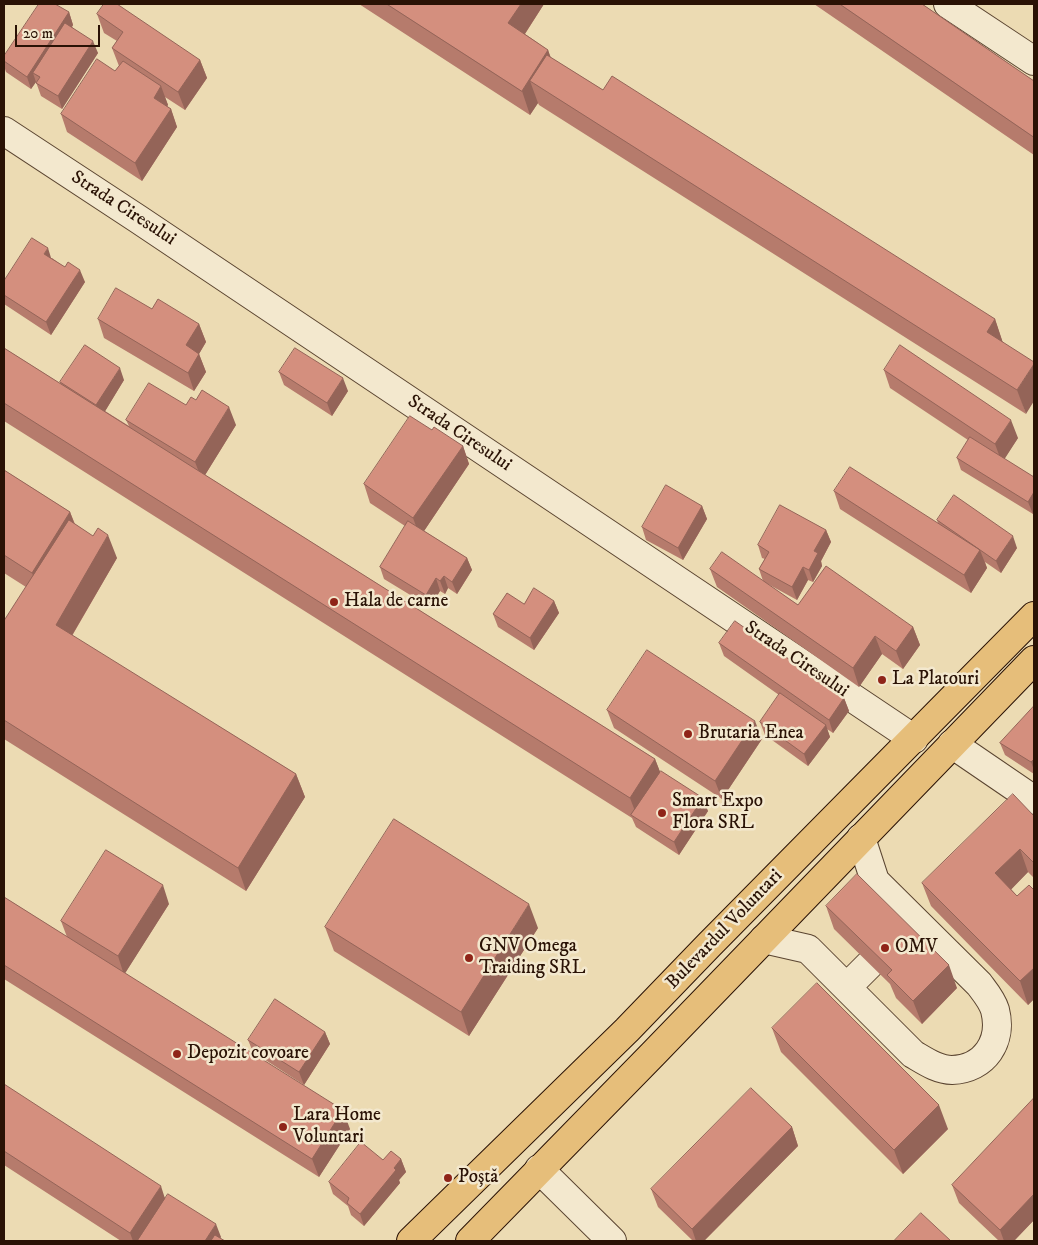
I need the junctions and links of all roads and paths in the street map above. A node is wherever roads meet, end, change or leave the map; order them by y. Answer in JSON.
{"nodes":[{"id":1,"x":948,"y":4,"type":"edge"},
{"id":2,"x":1034,"y":61,"type":"edge"},
{"id":3,"x":4,"y":131,"type":"edge"},
{"id":4,"x":1034,"y":616,"type":"edge"},
{"id":5,"x":1034,"y":660,"type":"edge"},
{"id":6,"x":914,"y":739,"type":"junction"},
{"id":7,"x":952,"y":744,"type":"junction"},
{"id":8,"x":1034,"y":800,"type":"edge"},
{"id":9,"x":861,"y":838,"type":"junction"},
{"id":10,"x":764,"y":939,"type":"junction"},
{"id":11,"x":870,"y":964,"type":"edge"},
{"id":12,"x":847,"y":987,"type":"junction"},
{"id":13,"x":539,"y":1169,"type":"junction"},
{"id":14,"x":411,"y":1241,"type":"edge"},
{"id":15,"x":470,"y":1241,"type":"edge"},
{"id":16,"x":612,"y":1241,"type":"edge"}],
"edges":[{"from":1,"to":2,"type":"street"},
{"from":3,"to":6,"type":"street","name":"Strada Ciresului"},
{"from":4,"to":6,"type":"highway","name":"Bulevardul Voluntari"},
{"from":5,"to":7,"type":"highway","name":"Bulevardul Voluntari"},
{"from":6,"to":14,"type":"highway","name":"Bulevardul Voluntari"},
{"from":7,"to":8,"type":"street"},
{"from":7,"to":9,"type":"highway","name":"Bulevardul Voluntari"},
{"from":9,"to":10,"type":"highway","name":"Bulevardul Voluntari"},
{"from":9,"to":12,"type":"street"},
{"from":10,"to":12,"type":"street"},
{"from":10,"to":13,"type":"highway","name":"Bulevardul Voluntari"},
{"from":11,"to":12,"type":"street"},
{"from":13,"to":15,"type":"highway","name":"Bulevardul Voluntari"},
{"from":13,"to":16,"type":"street"}]}
